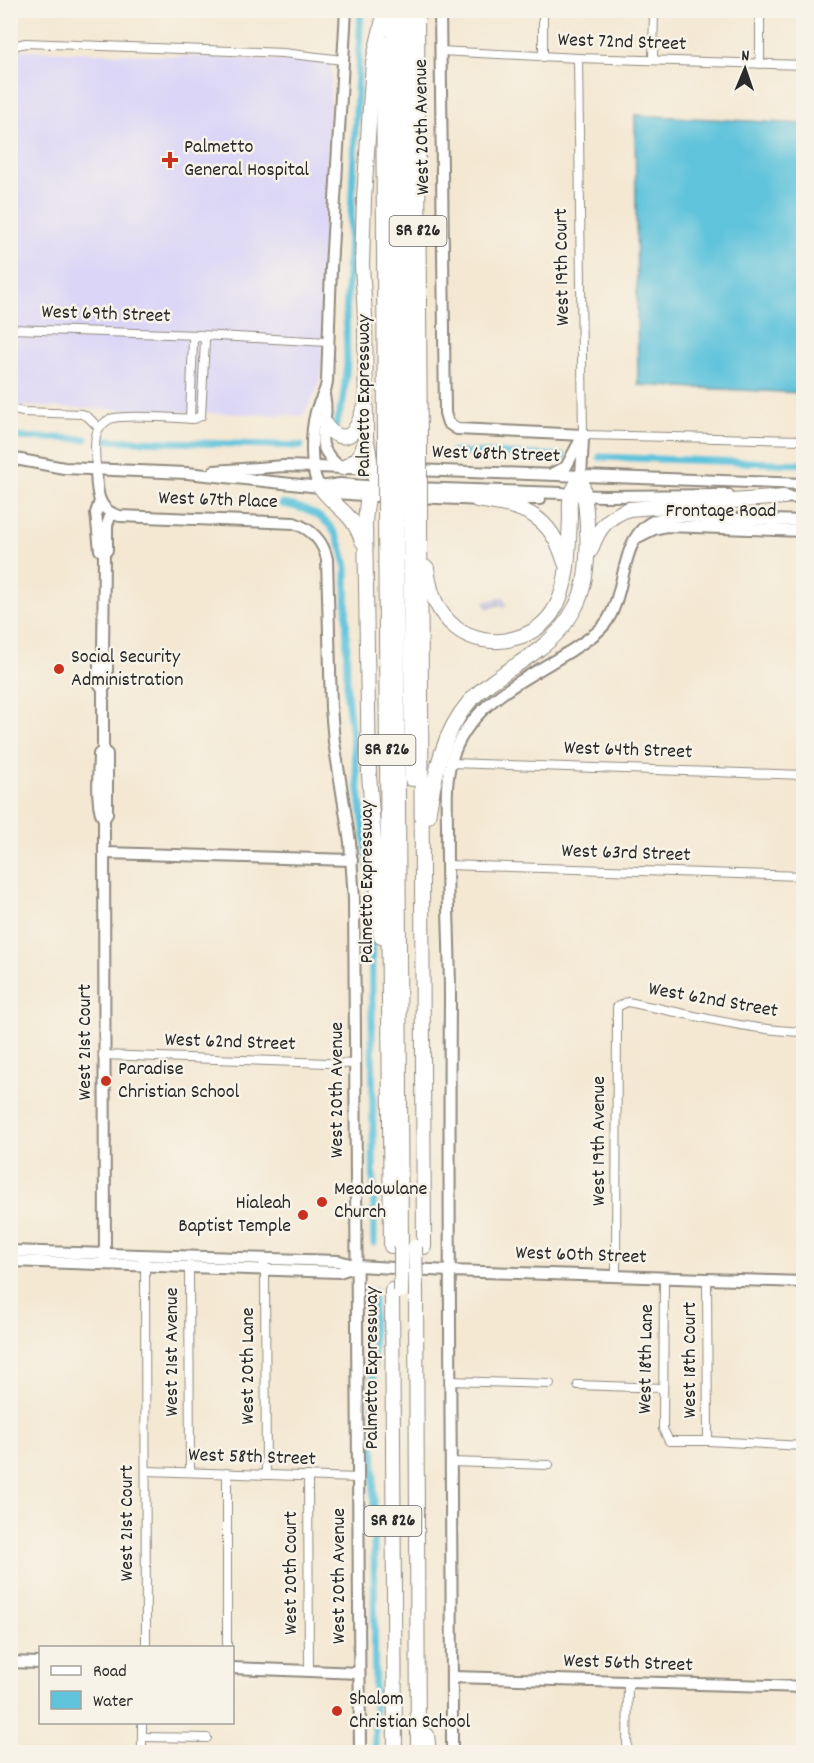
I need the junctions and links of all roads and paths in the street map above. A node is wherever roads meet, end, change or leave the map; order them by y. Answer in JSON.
{"nodes":[{"id":1,"x":346,"y":10,"type":"edge"},
{"id":2,"x":406,"y":10,"type":"edge"},
{"id":3,"x":417,"y":10,"type":"edge"},
{"id":4,"x":440,"y":10,"type":"edge"},
{"id":5,"x":543,"y":10,"type":"edge"},
{"id":6,"x":654,"y":10,"type":"edge"},
{"id":7,"x":760,"y":10,"type":"edge"},
{"id":8,"x":386,"y":13,"type":"edge"},
{"id":9,"x":11,"y":50,"type":"edge"},
{"id":10,"x":440,"y":51,"type":"junction"},
{"id":11,"x":543,"y":57,"type":"junction"},
{"id":12,"x":578,"y":58,"type":"junction"},
{"id":13,"x":343,"y":60,"type":"junction"},
{"id":14,"x":653,"y":60,"type":"junction"},
{"id":15,"x":760,"y":64,"type":"junction"},
{"id":16,"x":804,"y":64,"type":"edge"},
{"id":17,"x":10,"y":329,"type":"edge"},
{"id":18,"x":200,"y":335,"type":"junction"},
{"id":19,"x":328,"y":342,"type":"junction"},
{"id":20,"x":324,"y":395,"type":"junction"},
{"id":21,"x":366,"y":402,"type":"junction"},
{"id":22,"x":10,"y":407,"type":"edge"},
{"id":23,"x":190,"y":419,"type":"junction"},
{"id":24,"x":324,"y":422,"type":"junction"},
{"id":25,"x":448,"y":423,"type":"joint"},
{"id":26,"x":99,"y":428,"type":"junction"},
{"id":27,"x":583,"y":435,"type":"junction"},
{"id":28,"x":366,"y":439,"type":"junction"},
{"id":29,"x":804,"y":440,"type":"edge"},
{"id":30,"x":402,"y":452,"type":"junction"},
{"id":31,"x":10,"y":458,"type":"edge"},
{"id":32,"x":313,"y":466,"type":"junction"},
{"id":33,"x":342,"y":468,"type":"junction"},
{"id":34,"x":96,"y":470,"type":"junction"},
{"id":35,"x":406,"y":470,"type":"joint"},
{"id":36,"x":187,"y":473,"type":"junction"},
{"id":37,"x":550,"y":474,"type":"junction"},
{"id":38,"x":581,"y":476,"type":"junction"},
{"id":39,"x":374,"y":484,"type":"junction"},
{"id":40,"x":804,"y":484,"type":"edge"},
{"id":41,"x":320,"y":487,"type":"junction"},
{"id":42,"x":578,"y":496,"type":"junction"},
{"id":43,"x":784,"y":497,"type":"junction"},
{"id":44,"x":804,"y":498,"type":"edge"},
{"id":45,"x":477,"y":500,"type":"junction"},
{"id":46,"x":100,"y":501,"type":"junction"},
{"id":47,"x":403,"y":512,"type":"junction"},
{"id":48,"x":111,"y":514,"type":"junction"},
{"id":49,"x":804,"y":521,"type":"edge"},
{"id":50,"x":804,"y":531,"type":"edge"},
{"id":51,"x":636,"y":539,"type":"junction"},
{"id":52,"x":318,"y":540,"type":"joint"},
{"id":53,"x":365,"y":552,"type":"junction"},
{"id":54,"x":104,"y":554,"type":"junction"},
{"id":55,"x":585,"y":567,"type":"junction"},
{"id":56,"x":567,"y":568,"type":"junction"},
{"id":57,"x":451,"y":763,"type":"junction"},
{"id":58,"x":804,"y":775,"type":"edge"},
{"id":59,"x":422,"y":851,"type":"junction"},
{"id":60,"x":104,"y":853,"type":"junction"},
{"id":61,"x":352,"y":860,"type":"junction"},
{"id":62,"x":447,"y":865,"type":"junction"},
{"id":63,"x":804,"y":876,"type":"edge"},
{"id":64,"x":388,"y":990,"type":"junction"},
{"id":65,"x":617,"y":1007,"type":"joint"},
{"id":66,"x":804,"y":1032,"type":"edge"},
{"id":67,"x":103,"y":1055,"type":"junction"},
{"id":68,"x":356,"y":1064,"type":"junction"},
{"id":69,"x":396,"y":1246,"type":"junction"},
{"id":70,"x":420,"y":1247,"type":"junction"},
{"id":71,"x":10,"y":1251,"type":"edge"},
{"id":72,"x":263,"y":1258,"type":"junction"},
{"id":73,"x":105,"y":1259,"type":"junction"},
{"id":74,"x":145,"y":1260,"type":"junction"},
{"id":75,"x":10,"y":1261,"type":"edge"},
{"id":76,"x":357,"y":1266,"type":"junction"},
{"id":77,"x":189,"y":1267,"type":"junction"},
{"id":78,"x":265,"y":1270,"type":"junction"},
{"id":79,"x":449,"y":1271,"type":"junction"},
{"id":80,"x":616,"y":1275,"type":"junction"},
{"id":81,"x":664,"y":1277,"type":"junction"},
{"id":82,"x":707,"y":1278,"type":"junction"},
{"id":83,"x":804,"y":1282,"type":"edge"},
{"id":84,"x":396,"y":1291,"type":"junction"},
{"id":85,"x":420,"y":1291,"type":"junction"},
{"id":86,"x":449,"y":1382,"type":"junction"},
{"id":87,"x":550,"y":1384,"type":"dead end"},
{"id":88,"x":578,"y":1385,"type":"dead end"},
{"id":89,"x":663,"y":1388,"type":"junction"},
{"id":90,"x":708,"y":1441,"type":"junction"},
{"id":91,"x":804,"y":1446,"type":"edge"},
{"id":92,"x":450,"y":1462,"type":"junction"},
{"id":93,"x":549,"y":1465,"type":"dead end"},
{"id":94,"x":146,"y":1471,"type":"junction"},
{"id":95,"x":190,"y":1472,"type":"junction"},
{"id":96,"x":227,"y":1473,"type":"junction"},
{"id":97,"x":266,"y":1475,"type":"junction"},
{"id":98,"x":308,"y":1476,"type":"junction"},
{"id":99,"x":358,"y":1478,"type":"junction"},
{"id":100,"x":146,"y":1646,"type":"edge"},
{"id":101,"x":228,"y":1646,"type":"edge"},
{"id":102,"x":10,"y":1662,"type":"edge"},
{"id":103,"x":39,"y":1663,"type":"edge"},
{"id":104,"x":234,"y":1668,"type":"edge"},
{"id":105,"x":309,"y":1671,"type":"junction"},
{"id":106,"x":359,"y":1673,"type":"junction"},
{"id":107,"x":452,"y":1677,"type":"junction"},
{"id":108,"x":628,"y":1682,"type":"junction"},
{"id":109,"x":804,"y":1687,"type":"edge"},
{"id":110,"x":142,"y":1724,"type":"edge"},
{"id":111,"x":142,"y":1737,"type":"junction"},
{"id":112,"x":207,"y":1738,"type":"dead end"},
{"id":113,"x":142,"y":1752,"type":"edge"},
{"id":114,"x":360,"y":1752,"type":"edge"},
{"id":115,"x":395,"y":1752,"type":"edge"},
{"id":116,"x":404,"y":1752,"type":"edge"},
{"id":117,"x":418,"y":1752,"type":"edge"},
{"id":118,"x":428,"y":1752,"type":"edge"},
{"id":119,"x":452,"y":1752,"type":"edge"},
{"id":120,"x":627,"y":1752,"type":"edge"}],
"edges":[{"from":1,"to":13,"type":"street"},
{"from":2,"to":30,"type":"highway"},
{"from":3,"to":30,"type":"highway","name":"Palmetto Expressway","number":"SR 826"},
{"from":4,"to":10,"type":"street","name":"West 20th Avenue"},
{"from":5,"to":11,"type":"street"},
{"from":6,"to":14,"type":"street"},
{"from":7,"to":15,"type":"street"},
{"from":8,"to":21,"type":"highway"},
{"from":8,"to":30,"type":"highway","name":"Palmetto Expressway","number":"SR 826"},
{"from":9,"to":13,"type":"street"},
{"from":10,"to":11,"type":"street","name":"West 72nd Street"},
{"from":10,"to":25,"type":"street","name":"West 20th Avenue"},
{"from":11,"to":12,"type":"street","name":"West 72nd Street"},
{"from":12,"to":14,"type":"street","name":"West 72nd Street"},
{"from":12,"to":27,"type":"street","name":"West 19th Court"},
{"from":13,"to":19,"type":"street"},
{"from":14,"to":15,"type":"street","name":"West 72nd Street"},
{"from":15,"to":16,"type":"street","name":"West 72nd Street"},
{"from":17,"to":18,"type":"street","name":"West 69th Street"},
{"from":18,"to":19,"type":"street","name":"West 69th Street"},
{"from":18,"to":23,"type":"street"},
{"from":18,"to":23,"type":"street"},
{"from":19,"to":20,"type":"street"},
{"from":20,"to":24,"type":"street"},
{"from":20,"to":32,"type":"street"},
{"from":21,"to":24,"type":"highway"},
{"from":21,"to":28,"type":"highway"},
{"from":22,"to":26,"type":"street"},
{"from":23,"to":26,"type":"street"},
{"from":24,"to":33,"type":"street"},
{"from":25,"to":27,"type":"street","name":"West 68th Street"},
{"from":26,"to":34,"type":"street"},
{"from":27,"to":29,"type":"street","name":"West 68th Street"},
{"from":27,"to":37,"type":"street"},
{"from":27,"to":38,"type":"street","name":"West 19th Court"},
{"from":28,"to":33,"type":"highway"},
{"from":28,"to":39,"type":"highway"},
{"from":30,"to":47,"type":"highway","name":"Palmetto Expressway","number":"SR 826","bridge":true},
{"from":30,"to":47,"type":"highway","name":"Palmetto Expressway","number":"SR 826","bridge":true},
{"from":31,"to":34,"type":"street","name":"West 68th Street"},
{"from":32,"to":33,"type":"street","name":"West 68th Street"},
{"from":32,"to":36,"type":"street","name":"West 68th Street"},
{"from":32,"to":41,"type":"street"},
{"from":33,"to":39,"type":"street","name":"West 68th Street"},
{"from":34,"to":36,"type":"street","name":"West 68th Street"},
{"from":34,"to":46,"type":"street","name":"West 21st Court"},
{"from":35,"to":37,"type":"street","name":"West 68th Street"},
{"from":35,"to":39,"type":"highway"},
{"from":36,"to":41,"type":"street","name":"West 68th Street"},
{"from":37,"to":38,"type":"street","name":"West 68th Street"},
{"from":38,"to":40,"type":"street","name":"West 68th Street"},
{"from":38,"to":42,"type":"highway"},
{"from":39,"to":41,"type":"street","name":"West 68th Street"},
{"from":39,"to":42,"type":"street","name":"West 68th Street"},
{"from":39,"to":45,"type":"street","name":"West 68th Street"},
{"from":39,"to":53,"type":"highway"},
{"from":41,"to":53,"type":"highway"},
{"from":42,"to":43,"type":"street","name":"West 68th Street"},
{"from":42,"to":45,"type":"street","name":"West 68th Street"},
{"from":42,"to":55,"type":"highway"},
{"from":42,"to":56,"type":"highway"},
{"from":43,"to":44,"type":"street","name":"West 68th Street"},
{"from":43,"to":55,"type":"highway"},
{"from":45,"to":56,"type":"highway"},
{"from":46,"to":48,"type":"street"},
{"from":46,"to":54,"type":"street","name":"West 21st Court"},
{"from":47,"to":56,"type":"highway"},
{"from":47,"to":59,"type":"highway","name":"Palmetto Expressway","number":"SR 826"},
{"from":47,"to":64,"type":"highway","name":"Palmetto Expressway","number":"SR 826"},
{"from":47,"to":69,"type":"highway"},
{"from":47,"to":70,"type":"highway"},
{"from":48,"to":52,"type":"street","name":"West 67th Place"},
{"from":48,"to":54,"type":"street","name":"West 21st Court"},
{"from":49,"to":51,"type":"street","name":"Frontage Road"},
{"from":50,"to":51,"type":"street","name":"Frontage Road"},
{"from":51,"to":57,"type":"street"},
{"from":52,"to":61,"type":"street","name":"West 20th Avenue"},
{"from":53,"to":64,"type":"highway"},
{"from":54,"to":60,"type":"street","name":"West 21st Court"},
{"from":55,"to":59,"type":"highway"},
{"from":57,"to":58,"type":"street","name":"West 64th Street"},
{"from":57,"to":62,"type":"street"},
{"from":59,"to":70,"type":"highway","name":"Palmetto Expressway","number":"SR 826"},
{"from":60,"to":61,"type":"street"},
{"from":60,"to":67,"type":"street","name":"West 21st Court"},
{"from":61,"to":68,"type":"street","name":"West 20th Avenue"},
{"from":62,"to":63,"type":"street","name":"West 63rd Street"},
{"from":62,"to":79,"type":"street"},
{"from":64,"to":69,"type":"highway","name":"Palmetto Expressway","number":"SR 826"},
{"from":65,"to":66,"type":"street","name":"West 62nd Street"},
{"from":65,"to":80,"type":"street","name":"West 19th Avenue"},
{"from":67,"to":68,"type":"street","name":"West 62nd Street"},
{"from":67,"to":73,"type":"street","name":"West 21st Court"},
{"from":68,"to":76,"type":"street","name":"West 20th Avenue"},
{"from":69,"to":84,"type":"highway","name":"Palmetto Expressway","number":"SR 826"},
{"from":70,"to":85,"type":"highway","name":"Palmetto Expressway","number":"SR 826"},
{"from":71,"to":73,"type":"street","name":"West 60th Street"},
{"from":72,"to":74,"type":"street","name":"West 60th Street"},
{"from":72,"to":76,"type":"street","name":"West 60th Street"},
{"from":72,"to":78,"type":"street","name":"West 20th Lane"},
{"from":73,"to":74,"type":"street","name":"West 60th Street"},
{"from":73,"to":75,"type":"street","name":"West 60th Street"},
{"from":74,"to":77,"type":"street","name":"West 60th Street"},
{"from":74,"to":94,"type":"street","name":"West 21st Court"},
{"from":76,"to":78,"type":"street","name":"West 60th Street"},
{"from":76,"to":79,"type":"street","name":"West 60th Street"},
{"from":76,"to":99,"type":"street","name":"West 20th Avenue"},
{"from":77,"to":78,"type":"street","name":"West 60th Street"},
{"from":77,"to":95,"type":"street","name":"West 21st Avenue"},
{"from":78,"to":97,"type":"street","name":"West 20th Lane"},
{"from":79,"to":80,"type":"street","name":"West 60th Street"},
{"from":79,"to":86,"type":"street"},
{"from":80,"to":81,"type":"street","name":"West 60th Street"},
{"from":81,"to":82,"type":"street","name":"West 60th Street"},
{"from":81,"to":89,"type":"street","name":"West 18th Lane"},
{"from":82,"to":83,"type":"street","name":"West 60th Street"},
{"from":82,"to":90,"type":"street","name":"West 18th Court"},
{"from":84,"to":115,"type":"highway","name":"Palmetto Expressway","number":"SR 826"},
{"from":84,"to":116,"type":"highway"},
{"from":85,"to":117,"type":"highway"},
{"from":85,"to":118,"type":"highway","name":"Palmetto Expressway","number":"SR 826"},
{"from":86,"to":87,"type":"street"},
{"from":86,"to":92,"type":"street"},
{"from":88,"to":89,"type":"street"},
{"from":89,"to":90,"type":"street","name":"West 18th Lane"},
{"from":90,"to":91,"type":"street"},
{"from":92,"to":93,"type":"street"},
{"from":92,"to":107,"type":"street"},
{"from":94,"to":95,"type":"street","name":"West 58th Street"},
{"from":94,"to":100,"type":"street","name":"West 21st Court"},
{"from":95,"to":96,"type":"street","name":"West 58th Street"},
{"from":96,"to":97,"type":"street","name":"West 58th Street"},
{"from":96,"to":101,"type":"street"},
{"from":97,"to":98,"type":"street","name":"West 58th Street"},
{"from":98,"to":99,"type":"street","name":"West 58th Street"},
{"from":98,"to":105,"type":"street","name":"West 20th Court"},
{"from":99,"to":106,"type":"street","name":"West 20th Avenue"},
{"from":102,"to":103,"type":"street"},
{"from":104,"to":105,"type":"street"},
{"from":105,"to":106,"type":"street"},
{"from":106,"to":114,"type":"street","name":"West 20th Avenue"},
{"from":107,"to":108,"type":"street","name":"West 56th Street"},
{"from":107,"to":119,"type":"street"},
{"from":108,"to":109,"type":"street","name":"West 56th Street"},
{"from":108,"to":120,"type":"street"},
{"from":110,"to":111,"type":"street"},
{"from":111,"to":112,"type":"street"},
{"from":111,"to":113,"type":"street"}]}
